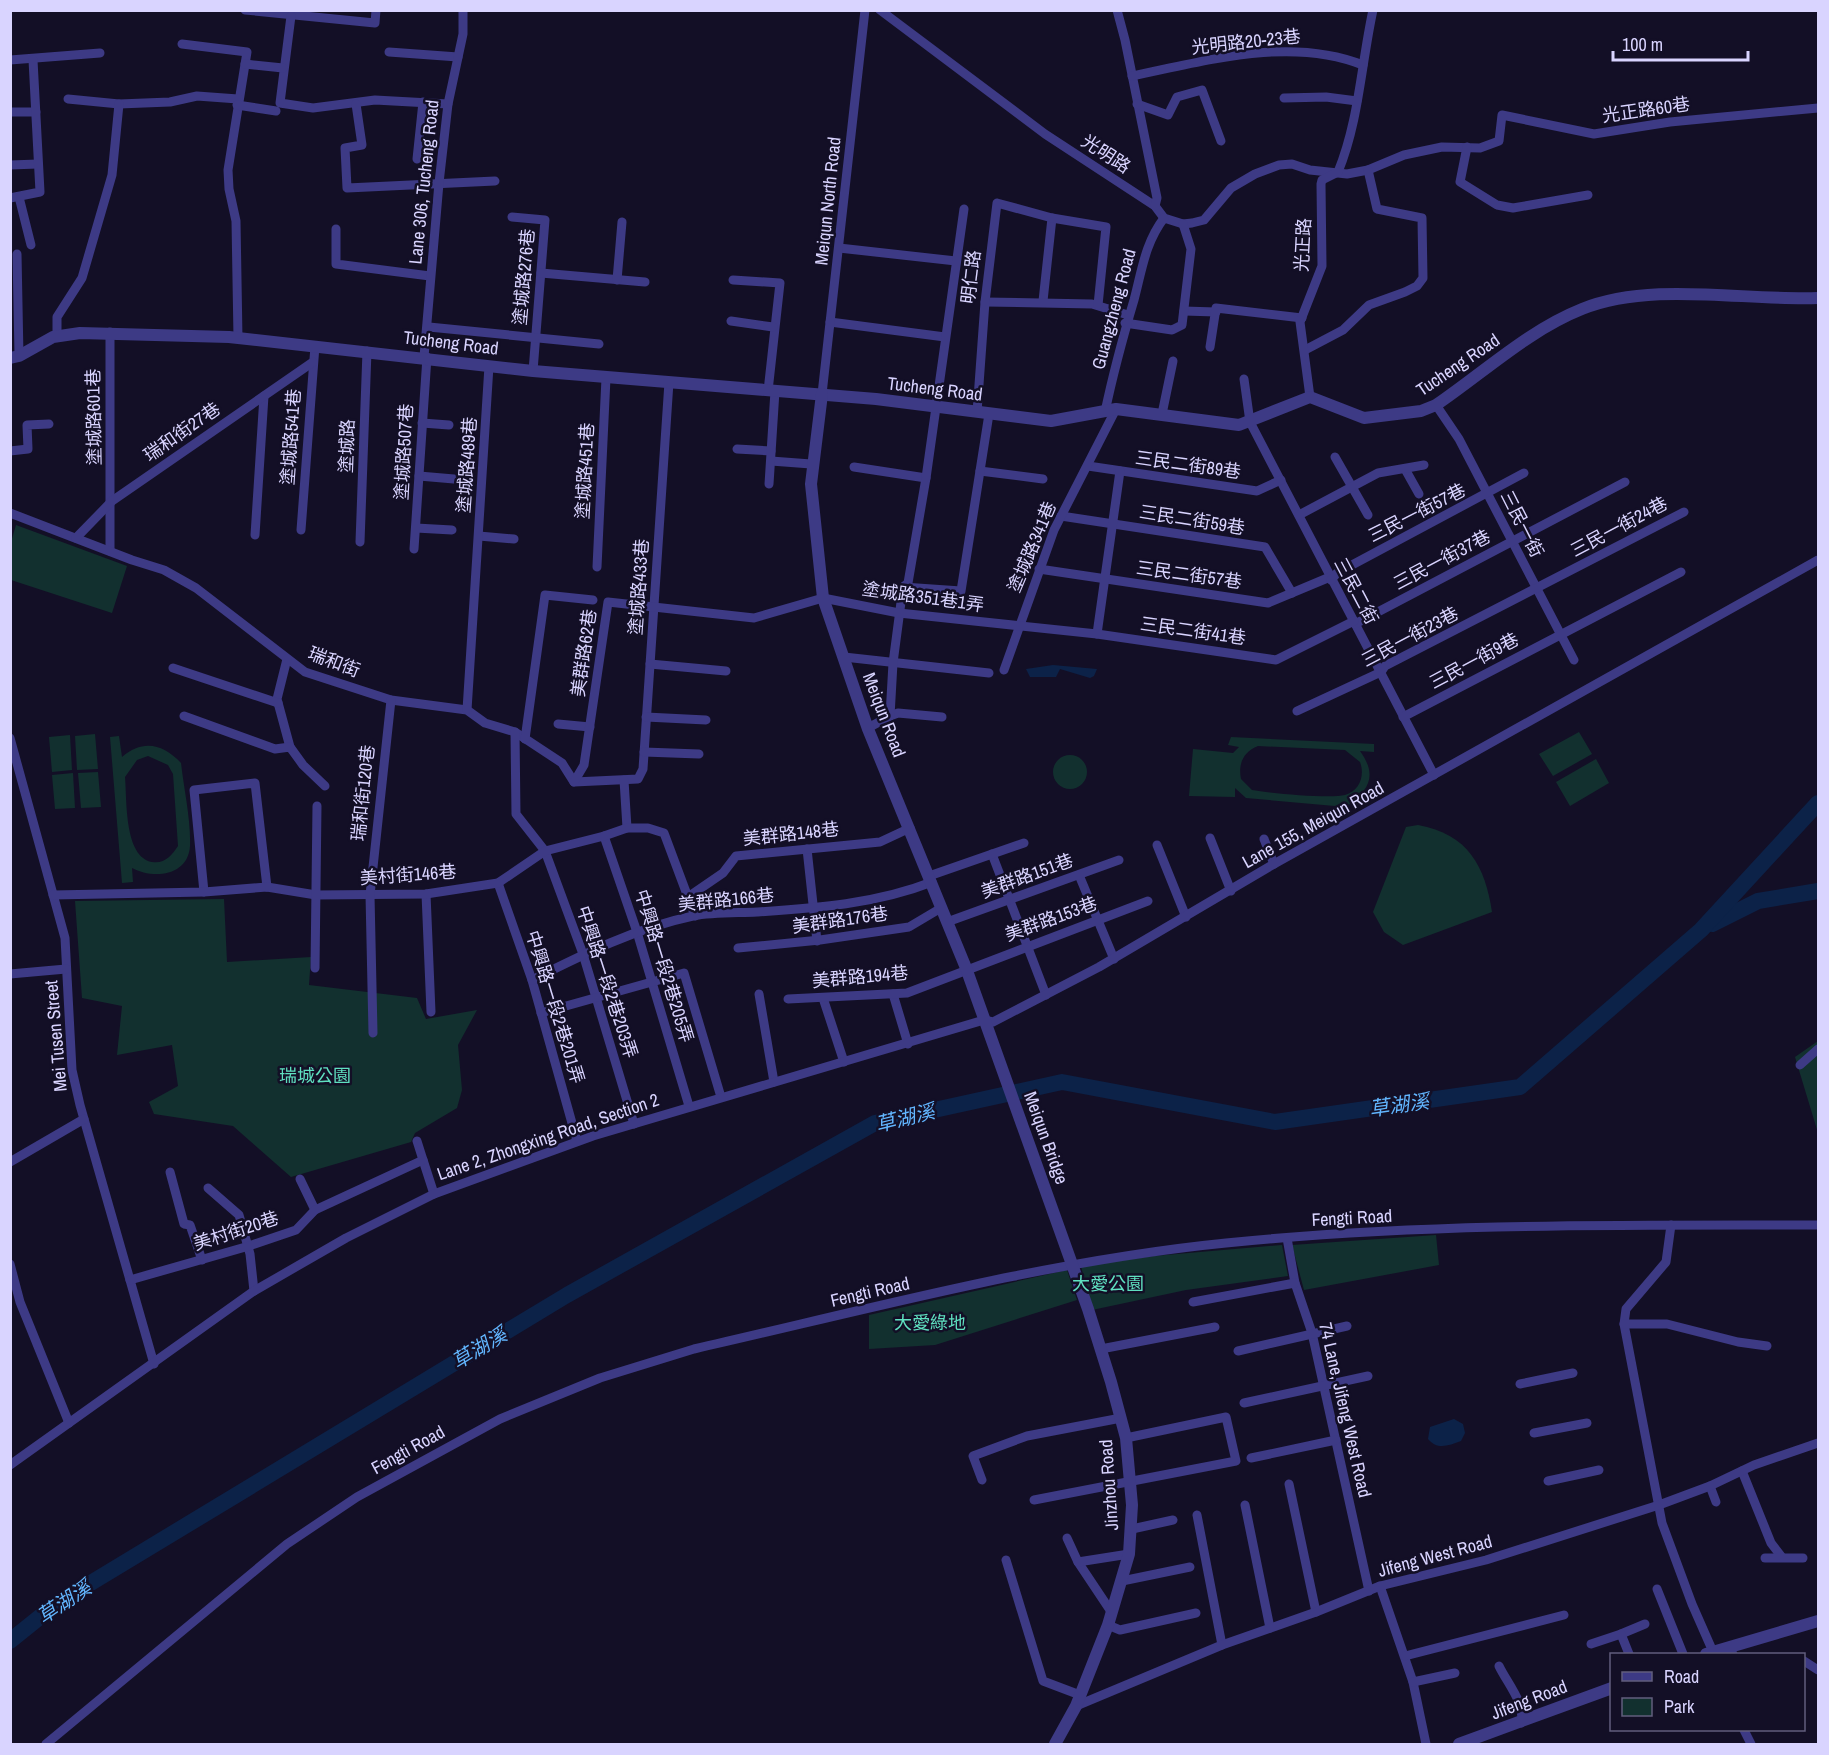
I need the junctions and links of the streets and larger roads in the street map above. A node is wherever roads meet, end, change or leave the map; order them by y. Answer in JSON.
{"nodes":[{"id":1,"x":246,"y":10,"type":"edge"},
{"id":2,"x":376,"y":10,"type":"edge"},
{"id":3,"x":464,"y":10,"type":"edge"},
{"id":4,"x":865,"y":10,"type":"edge"},
{"id":5,"x":880,"y":10,"type":"edge"},
{"id":6,"x":1117,"y":10,"type":"edge"},
{"id":7,"x":1373,"y":10,"type":"edge"},
{"id":8,"x":291,"y":16,"type":"junction"},
{"id":9,"x":183,"y":44,"type":"dead end"},
{"id":10,"x":389,"y":52,"type":"dead end"},
{"id":11,"x":100,"y":53,"type":"dead end"},
{"id":12,"x":458,"y":57,"type":"junction"},
{"id":13,"x":10,"y":60,"type":"edge"},
{"id":14,"x":33,"y":60,"type":"junction"},
{"id":15,"x":245,"y":64,"type":"junction"},
{"id":16,"x":1363,"y":65,"type":"junction"},
{"id":17,"x":283,"y":68,"type":"junction"},
{"id":18,"x":1131,"y":76,"type":"junction"},
{"id":19,"x":1284,"y":98,"type":"dead end"},
{"id":20,"x":68,"y":99,"type":"dead end"},
{"id":21,"x":1357,"y":101,"type":"junction"},
{"id":22,"x":238,"y":102,"type":"junction"},
{"id":23,"x":423,"y":102,"type":"junction"},
{"id":24,"x":118,"y":104,"type":"junction"},
{"id":25,"x":356,"y":104,"type":"junction"},
{"id":26,"x":448,"y":104,"type":"junction"},
{"id":27,"x":1137,"y":104,"type":"junction"},
{"id":28,"x":1818,"y":108,"type":"edge"},
{"id":29,"x":276,"y":111,"type":"dead end"},
{"id":30,"x":10,"y":112,"type":"edge"},
{"id":31,"x":36,"y":112,"type":"junction"},
{"id":32,"x":1221,"y":141,"type":"dead end"},
{"id":33,"x":1467,"y":147,"type":"junction"},
{"id":34,"x":417,"y":159,"type":"dead end"},
{"id":35,"x":38,"y":164,"type":"junction"},
{"id":36,"x":10,"y":165,"type":"edge"},
{"id":37,"x":1368,"y":170,"type":"junction"},
{"id":38,"x":1338,"y":172,"type":"junction"},
{"id":39,"x":495,"y":181,"type":"dead end"},
{"id":40,"x":439,"y":183,"type":"junction"},
{"id":41,"x":1588,"y":195,"type":"dead end"},
{"id":42,"x":15,"y":198,"type":"edge"},
{"id":43,"x":1155,"y":206,"type":"junction"},
{"id":44,"x":964,"y":208,"type":"dead end"},
{"id":45,"x":512,"y":216,"type":"dead end"},
{"id":46,"x":1052,"y":218,"type":"junction"},
{"id":47,"x":1164,"y":218,"type":"junction"},
{"id":48,"x":622,"y":222,"type":"dead end"},
{"id":49,"x":1184,"y":224,"type":"junction"},
{"id":50,"x":336,"y":229,"type":"dead end"},
{"id":51,"x":31,"y":245,"type":"dead end"},
{"id":52,"x":839,"y":249,"type":"junction"},
{"id":53,"x":17,"y":254,"type":"dead end"},
{"id":54,"x":956,"y":261,"type":"junction"},
{"id":55,"x":541,"y":273,"type":"junction"},
{"id":56,"x":430,"y":276,"type":"junction"},
{"id":57,"x":617,"y":280,"type":"junction"},
{"id":58,"x":733,"y":280,"type":"dead end"},
{"id":59,"x":645,"y":282,"type":"dead end"},
{"id":60,"x":1818,"y":298,"type":"edge"},
{"id":61,"x":1043,"y":301,"type":"junction"},
{"id":62,"x":985,"y":302,"type":"junction"},
{"id":63,"x":1098,"y":305,"type":"junction"},
{"id":64,"x":1184,"y":311,"type":"junction"},
{"id":65,"x":1216,"y":312,"type":"junction"},
{"id":66,"x":1302,"y":318,"type":"junction"},
{"id":67,"x":1127,"y":319,"type":"junction"},
{"id":68,"x":731,"y":321,"type":"dead end"},
{"id":69,"x":830,"y":322,"type":"junction"},
{"id":70,"x":429,"y":327,"type":"junction"},
{"id":71,"x":773,"y":327,"type":"junction"},
{"id":72,"x":110,"y":332,"type":"junction"},
{"id":73,"x":57,"y":336,"type":"junction"},
{"id":74,"x":945,"y":337,"type":"junction"},
{"id":75,"x":238,"y":338,"type":"junction"},
{"id":76,"x":536,"y":338,"type":"junction"},
{"id":77,"x":599,"y":344,"type":"dead end"},
{"id":78,"x":315,"y":346,"type":"junction"},
{"id":79,"x":1210,"y":347,"type":"dead end"},
{"id":80,"x":1305,"y":350,"type":"junction"},
{"id":81,"x":367,"y":351,"type":"junction"},
{"id":82,"x":15,"y":357,"type":"edge"},
{"id":83,"x":426,"y":357,"type":"junction"},
{"id":84,"x":1173,"y":361,"type":"dead end"},
{"id":85,"x":313,"y":362,"type":"junction"},
{"id":86,"x":489,"y":366,"type":"junction"},
{"id":87,"x":533,"y":371,"type":"junction"},
{"id":88,"x":606,"y":378,"type":"junction"},
{"id":89,"x":669,"y":382,"type":"junction"},
{"id":90,"x":1241,"y":383,"type":"dead end"},
{"id":91,"x":771,"y":391,"type":"junction"},
{"id":92,"x":822,"y":394,"type":"junction"},
{"id":93,"x":264,"y":396,"type":"junction"},
{"id":94,"x":1310,"y":397,"type":"junction"},
{"id":95,"x":1436,"y":405,"type":"junction"},
{"id":96,"x":937,"y":406,"type":"junction"},
{"id":97,"x":1111,"y":411,"type":"junction"},
{"id":98,"x":983,"y":413,"type":"junction"},
{"id":99,"x":1162,"y":414,"type":"junction"},
{"id":100,"x":1250,"y":422,"type":"junction"},
{"id":101,"x":422,"y":423,"type":"junction"},
{"id":102,"x":48,"y":424,"type":"dead end"},
{"id":103,"x":449,"y":425,"type":"dead end"},
{"id":104,"x":737,"y":449,"type":"dead end"},
{"id":105,"x":10,"y":451,"type":"edge"},
{"id":106,"x":771,"y":451,"type":"junction"},
{"id":107,"x":1335,"y":457,"type":"dead end"},
{"id":108,"x":771,"y":462,"type":"junction"},
{"id":109,"x":812,"y":464,"type":"junction"},
{"id":110,"x":1424,"y":465,"type":"dead end"},
{"id":111,"x":1088,"y":466,"type":"junction"},
{"id":112,"x":854,"y":467,"type":"dead end"},
{"id":113,"x":1405,"y":469,"type":"junction"},
{"id":114,"x":980,"y":471,"type":"junction"},
{"id":115,"x":1120,"y":471,"type":"junction"},
{"id":116,"x":1524,"y":473,"type":"dead end"},
{"id":117,"x":419,"y":476,"type":"junction"},
{"id":118,"x":926,"y":478,"type":"junction"},
{"id":119,"x":1043,"y":479,"type":"dead end"},
{"id":120,"x":454,"y":480,"type":"dead end"},
{"id":121,"x":1281,"y":480,"type":"junction"},
{"id":122,"x":1625,"y":482,"type":"dead end"},
{"id":123,"x":769,"y":484,"type":"dead end"},
{"id":124,"x":1352,"y":487,"type":"junction"},
{"id":125,"x":1419,"y":494,"type":"dead end"},
{"id":126,"x":1488,"y":494,"type":"junction"},
{"id":127,"x":112,"y":501,"type":"junction"},
{"id":128,"x":1684,"y":512,"type":"dead end"},
{"id":129,"x":10,"y":513,"type":"edge"},
{"id":130,"x":1368,"y":514,"type":"dead end"},
{"id":131,"x":1299,"y":515,"type":"junction"},
{"id":132,"x":1061,"y":516,"type":"junction"},
{"id":133,"x":1113,"y":524,"type":"junction"},
{"id":134,"x":416,"y":528,"type":"junction"},
{"id":135,"x":301,"y":530,"type":"dead end"},
{"id":136,"x":452,"y":530,"type":"dead end"},
{"id":137,"x":255,"y":535,"type":"dead end"},
{"id":138,"x":479,"y":536,"type":"junction"},
{"id":139,"x":76,"y":538,"type":"junction"},
{"id":140,"x":514,"y":539,"type":"dead end"},
{"id":141,"x":1513,"y":541,"type":"junction"},
{"id":142,"x":360,"y":542,"type":"dead end"},
{"id":143,"x":414,"y":549,"type":"dead end"},
{"id":144,"x":110,"y":551,"type":"junction"},
{"id":145,"x":1818,"y":560,"type":"edge"},
{"id":146,"x":597,"y":567,"type":"dead end"},
{"id":147,"x":1039,"y":569,"type":"junction"},
{"id":148,"x":1681,"y":572,"type":"dead end"},
{"id":149,"x":1330,"y":578,"type":"junction"},
{"id":150,"x":1105,"y":580,"type":"junction"},
{"id":151,"x":903,"y":587,"type":"junction"},
{"id":152,"x":1537,"y":589,"type":"junction"},
{"id":153,"x":1292,"y":593,"type":"junction"},
{"id":154,"x":823,"y":598,"type":"junction"},
{"id":155,"x":593,"y":600,"type":"dead end"},
{"id":156,"x":655,"y":608,"type":"junction"},
{"id":157,"x":899,"y":613,"type":"junction"},
{"id":158,"x":1355,"y":622,"type":"junction"},
{"id":159,"x":1019,"y":627,"type":"junction"},
{"id":160,"x":1097,"y":634,"type":"junction"},
{"id":161,"x":1560,"y":635,"type":"junction"},
{"id":162,"x":844,"y":657,"type":"junction"},
{"id":163,"x":287,"y":659,"type":"junction"},
{"id":164,"x":1574,"y":660,"type":"dead end"},
{"id":165,"x":893,"y":663,"type":"junction"},
{"id":166,"x":650,"y":664,"type":"junction"},
{"id":167,"x":173,"y":668,"type":"dead end"},
{"id":168,"x":1004,"y":670,"type":"dead end"},
{"id":169,"x":726,"y":671,"type":"dead end"},
{"id":170,"x":1381,"y":672,"type":"junction"},
{"id":171,"x":989,"y":673,"type":"dead end"},
{"id":172,"x":391,"y":700,"type":"junction"},
{"id":173,"x":278,"y":703,"type":"junction"},
{"id":174,"x":467,"y":710,"type":"junction"},
{"id":175,"x":1297,"y":711,"type":"dead end"},
{"id":176,"x":184,"y":716,"type":"dead end"},
{"id":177,"x":890,"y":716,"type":"junction"},
{"id":178,"x":646,"y":717,"type":"junction"},
{"id":179,"x":942,"y":717,"type":"dead end"},
{"id":180,"x":1403,"y":717,"type":"junction"},
{"id":181,"x":706,"y":720,"type":"dead end"},
{"id":182,"x":558,"y":724,"type":"dead end"},
{"id":183,"x":590,"y":727,"type":"junction"},
{"id":184,"x":868,"y":728,"type":"junction"},
{"id":185,"x":515,"y":732,"type":"junction"},
{"id":186,"x":10,"y":738,"type":"edge"},
{"id":187,"x":525,"y":739,"type":"junction"},
{"id":188,"x":290,"y":747,"type":"junction"},
{"id":189,"x":644,"y":752,"type":"junction"},
{"id":190,"x":699,"y":754,"type":"dead end"},
{"id":191,"x":1434,"y":775,"type":"junction"},
{"id":192,"x":624,"y":780,"type":"junction"},
{"id":193,"x":574,"y":782,"type":"junction"},
{"id":194,"x":22,"y":783,"type":"junction"},
{"id":195,"x":10,"y":786,"type":"edge"},
{"id":196,"x":326,"y":786,"type":"dead end"},
{"id":197,"x":317,"y":806,"type":"dead end"},
{"id":198,"x":627,"y":828,"type":"junction"},
{"id":199,"x":910,"y":828,"type":"junction"},
{"id":200,"x":604,"y":837,"type":"junction"},
{"id":201,"x":1210,"y":838,"type":"dead end"},
{"id":202,"x":1264,"y":839,"type":"dead end"},
{"id":203,"x":1024,"y":843,"type":"dead end"},
{"id":204,"x":1157,"y":845,"type":"dead end"},
{"id":205,"x":807,"y":849,"type":"junction"},
{"id":206,"x":545,"y":851,"type":"junction"},
{"id":207,"x":992,"y":854,"type":"junction"},
{"id":208,"x":1119,"y":860,"type":"dead end"},
{"id":209,"x":1274,"y":864,"type":"junction"},
{"id":210,"x":1079,"y":875,"type":"junction"},
{"id":211,"x":930,"y":879,"type":"junction"},
{"id":212,"x":498,"y":883,"type":"junction"},
{"id":213,"x":267,"y":887,"type":"junction"},
{"id":214,"x":1231,"y":891,"type":"junction"},
{"id":215,"x":204,"y":892,"type":"junction"},
{"id":216,"x":426,"y":894,"type":"junction"},
{"id":217,"x":53,"y":895,"type":"junction"},
{"id":218,"x":316,"y":895,"type":"junction"},
{"id":219,"x":370,"y":895,"type":"junction"},
{"id":220,"x":688,"y":897,"type":"junction"},
{"id":221,"x":1010,"y":900,"type":"junction"},
{"id":222,"x":1148,"y":901,"type":"dead end"},
{"id":223,"x":813,"y":908,"type":"junction"},
{"id":224,"x":941,"y":908,"type":"junction"},
{"id":225,"x":694,"y":916,"type":"junction"},
{"id":226,"x":1186,"y":917,"type":"junction"},
{"id":227,"x":1097,"y":920,"type":"junction"},
{"id":228,"x":947,"y":922,"type":"junction"},
{"id":229,"x":637,"y":932,"type":"junction"},
{"id":230,"x":817,"y":941,"type":"junction"},
{"id":231,"x":1028,"y":946,"type":"junction"},
{"id":232,"x":738,"y":948,"type":"dead end"},
{"id":233,"x":583,"y":954,"type":"junction"},
{"id":234,"x":1114,"y":959,"type":"junction"},
{"id":235,"x":315,"y":968,"type":"dead end"},
{"id":236,"x":966,"y":968,"type":"junction"},
{"id":237,"x":66,"y":969,"type":"junction"},
{"id":238,"x":10,"y":974,"type":"edge"},
{"id":239,"x":532,"y":980,"type":"junction"},
{"id":240,"x":653,"y":982,"type":"junction"},
{"id":241,"x":759,"y":994,"type":"dead end"},
{"id":242,"x":893,"y":994,"type":"junction"},
{"id":243,"x":1046,"y":995,"type":"junction"},
{"id":244,"x":596,"y":997,"type":"junction"},
{"id":245,"x":823,"y":998,"type":"junction"},
{"id":246,"x":788,"y":999,"type":"dead end"},
{"id":247,"x":431,"y":1012,"type":"dead end"},
{"id":248,"x":541,"y":1012,"type":"junction"},
{"id":249,"x":984,"y":1020,"type":"junction"},
{"id":250,"x":373,"y":1033,"type":"dead end"},
{"id":251,"x":989,"y":1034,"type":"joint"},
{"id":252,"x":908,"y":1044,"type":"junction"},
{"id":253,"x":1818,"y":1049,"type":"edge"},
{"id":254,"x":844,"y":1062,"type":"junction"},
{"id":255,"x":1800,"y":1065,"type":"dead end"},
{"id":256,"x":774,"y":1082,"type":"junction"},
{"id":257,"x":721,"y":1096,"type":"junction"},
{"id":258,"x":689,"y":1106,"type":"junction"},
{"id":259,"x":84,"y":1119,"type":"junction"},
{"id":260,"x":634,"y":1124,"type":"junction"},
{"id":261,"x":417,"y":1141,"type":"dead end"},
{"id":262,"x":577,"y":1141,"type":"junction"},
{"id":263,"x":423,"y":1160,"type":"junction"},
{"id":264,"x":10,"y":1162,"type":"edge"},
{"id":265,"x":170,"y":1172,"type":"dead end"},
{"id":266,"x":300,"y":1179,"type":"dead end"},
{"id":267,"x":207,"y":1188,"type":"dead end"},
{"id":268,"x":434,"y":1194,"type":"junction"},
{"id":269,"x":315,"y":1210,"type":"junction"},
{"id":270,"x":1671,"y":1225,"type":"junction"},
{"id":271,"x":1818,"y":1225,"type":"edge"},
{"id":272,"x":1287,"y":1238,"type":"junction"},
{"id":273,"x":249,"y":1246,"type":"junction"},
{"id":274,"x":1070,"y":1259,"type":"junction"},
{"id":275,"x":202,"y":1260,"type":"junction"},
{"id":276,"x":10,"y":1264,"type":"edge"},
{"id":277,"x":130,"y":1280,"type":"junction"},
{"id":278,"x":1295,"y":1283,"type":"junction"},
{"id":279,"x":254,"y":1291,"type":"junction"},
{"id":280,"x":1193,"y":1302,"type":"dead end"},
{"id":281,"x":15,"y":1304,"type":"edge"},
{"id":282,"x":1624,"y":1324,"type":"junction"},
{"id":283,"x":1347,"y":1326,"type":"dead end"},
{"id":284,"x":1215,"y":1327,"type":"dead end"},
{"id":285,"x":1312,"y":1333,"type":"junction"},
{"id":286,"x":1767,"y":1346,"type":"dead end"},
{"id":287,"x":1101,"y":1349,"type":"junction"},
{"id":288,"x":1238,"y":1351,"type":"dead end"},
{"id":289,"x":154,"y":1364,"type":"junction"},
{"id":290,"x":1573,"y":1373,"type":"dead end"},
{"id":291,"x":1368,"y":1376,"type":"dead end"},
{"id":292,"x":1323,"y":1384,"type":"junction"},
{"id":293,"x":1520,"y":1384,"type":"dead end"},
{"id":294,"x":1244,"y":1403,"type":"dead end"},
{"id":295,"x":1121,"y":1419,"type":"junction"},
{"id":296,"x":69,"y":1423,"type":"junction"},
{"id":297,"x":1587,"y":1423,"type":"dead end"},
{"id":298,"x":1534,"y":1433,"type":"dead end"},
{"id":299,"x":1126,"y":1438,"type":"junction"},
{"id":300,"x":1336,"y":1440,"type":"junction"},
{"id":301,"x":1818,"y":1443,"type":"edge"},
{"id":302,"x":1251,"y":1458,"type":"dead end"},
{"id":303,"x":10,"y":1465,"type":"edge"},
{"id":304,"x":1599,"y":1470,"type":"dead end"},
{"id":305,"x":1742,"y":1472,"type":"junction"},
{"id":306,"x":982,"y":1480,"type":"dead end"},
{"id":307,"x":1548,"y":1481,"type":"dead end"},
{"id":308,"x":1129,"y":1484,"type":"junction"},
{"id":309,"x":1289,"y":1484,"type":"dead end"},
{"id":310,"x":1710,"y":1486,"type":"junction"},
{"id":311,"x":1034,"y":1500,"type":"dead end"},
{"id":312,"x":1716,"y":1502,"type":"dead end"},
{"id":313,"x":1245,"y":1505,"type":"dead end"},
{"id":314,"x":1659,"y":1505,"type":"junction"},
{"id":315,"x":1197,"y":1515,"type":"dead end"},
{"id":316,"x":1173,"y":1520,"type":"dead end"},
{"id":317,"x":1132,"y":1529,"type":"junction"},
{"id":318,"x":1067,"y":1538,"type":"dead end"},
{"id":319,"x":1129,"y":1554,"type":"junction"},
{"id":320,"x":1781,"y":1557,"type":"junction"},
{"id":321,"x":1765,"y":1558,"type":"dead end"},
{"id":322,"x":1803,"y":1558,"type":"dead end"},
{"id":323,"x":1006,"y":1560,"type":"dead end"},
{"id":324,"x":1078,"y":1562,"type":"junction"},
{"id":325,"x":1190,"y":1568,"type":"dead end"},
{"id":326,"x":1122,"y":1581,"type":"junction"},
{"id":327,"x":1380,"y":1586,"type":"junction"},
{"id":328,"x":1657,"y":1589,"type":"dead end"},
{"id":329,"x":1369,"y":1591,"type":"junction"},
{"id":330,"x":1316,"y":1612,"type":"junction"},
{"id":331,"x":1196,"y":1613,"type":"dead end"},
{"id":332,"x":1564,"y":1615,"type":"dead end"},
{"id":333,"x":1110,"y":1619,"type":"junction"},
{"id":334,"x":1818,"y":1621,"type":"edge"},
{"id":335,"x":1645,"y":1624,"type":"dead end"},
{"id":336,"x":1270,"y":1628,"type":"junction"},
{"id":337,"x":1621,"y":1634,"type":"junction"},
{"id":338,"x":1591,"y":1644,"type":"dead end"},
{"id":339,"x":1222,"y":1645,"type":"junction"},
{"id":340,"x":1629,"y":1653,"type":"edge"},
{"id":341,"x":1683,"y":1653,"type":"edge"},
{"id":342,"x":1711,"y":1653,"type":"edge"},
{"id":343,"x":1714,"y":1653,"type":"edge"},
{"id":344,"x":1405,"y":1656,"type":"junction"},
{"id":345,"x":1805,"y":1662,"type":"edge"},
{"id":346,"x":1499,"y":1665,"type":"dead end"},
{"id":347,"x":1818,"y":1670,"type":"edge"},
{"id":348,"x":1455,"y":1673,"type":"dead end"},
{"id":349,"x":1413,"y":1682,"type":"junction"},
{"id":350,"x":1610,"y":1688,"type":"edge"},
{"id":351,"x":1078,"y":1700,"type":"junction"},
{"id":352,"x":1521,"y":1723,"type":"junction"},
{"id":353,"x":46,"y":1744,"type":"edge"},
{"id":354,"x":1055,"y":1744,"type":"edge"},
{"id":355,"x":1426,"y":1744,"type":"edge"},
{"id":356,"x":1459,"y":1744,"type":"edge"}],
"edges":[{"from":1,"to":8,"type":"street"},
{"from":2,"to":8,"type":"street"},
{"from":3,"to":12,"type":"street","name":"Lane 306, Tucheng Road"},
{"from":4,"to":52,"type":"street","name":"Meiqun North Road"},
{"from":5,"to":43,"type":"street","name":"光明路"},
{"from":6,"to":18,"type":"street","name":"光明路"},
{"from":7,"to":16,"type":"street"},
{"from":8,"to":17,"type":"street"},
{"from":9,"to":15,"type":"street"},
{"from":10,"to":12,"type":"street"},
{"from":11,"to":14,"type":"street"},
{"from":12,"to":26,"type":"street","name":"Lane 306, Tucheng Road"},
{"from":13,"to":14,"type":"street"},
{"from":14,"to":31,"type":"street"},
{"from":15,"to":17,"type":"street"},
{"from":15,"to":22,"type":"street"},
{"from":16,"to":18,"type":"street","name":"光明路20-23巷"},
{"from":16,"to":21,"type":"street"},
{"from":17,"to":25,"type":"street"},
{"from":18,"to":27,"type":"street","name":"光明路"},
{"from":19,"to":21,"type":"street"},
{"from":20,"to":24,"type":"street"},
{"from":21,"to":38,"type":"street"},
{"from":22,"to":24,"type":"street"},
{"from":22,"to":29,"type":"street"},
{"from":22,"to":75,"type":"street"},
{"from":23,"to":25,"type":"street"},
{"from":23,"to":26,"type":"street"},
{"from":23,"to":34,"type":"street"},
{"from":24,"to":73,"type":"street"},
{"from":25,"to":40,"type":"street"},
{"from":26,"to":40,"type":"street","name":"Lane 306, Tucheng Road"},
{"from":27,"to":32,"type":"street"},
{"from":27,"to":43,"type":"street","name":"光明路"},
{"from":28,"to":33,"type":"street","name":"光正路60巷"},
{"from":30,"to":31,"type":"street"},
{"from":31,"to":35,"type":"street"},
{"from":33,"to":37,"type":"street","name":"光正路60巷"},
{"from":33,"to":41,"type":"street"},
{"from":35,"to":36,"type":"street"},
{"from":35,"to":42,"type":"street"},
{"from":37,"to":38,"type":"street","name":"光正路60巷"},
{"from":37,"to":80,"type":"street"},
{"from":38,"to":49,"type":"street","name":"光正路60巷"},
{"from":38,"to":66,"type":"street","name":"光正路"},
{"from":39,"to":40,"type":"street"},
{"from":40,"to":56,"type":"street","name":"Lane 306, Tucheng Road"},
{"from":42,"to":51,"type":"street"},
{"from":43,"to":47,"type":"street"},
{"from":44,"to":54,"type":"street"},
{"from":45,"to":55,"type":"street","name":"塗城路276巷"},
{"from":46,"to":61,"type":"street"},
{"from":46,"to":62,"type":"street","name":"明仁路"},
{"from":46,"to":63,"type":"street"},
{"from":47,"to":49,"type":"street"},
{"from":47,"to":67,"type":"street","name":"Guangzheng Road"},
{"from":48,"to":57,"type":"street"},
{"from":49,"to":64,"type":"street"},
{"from":50,"to":56,"type":"street"},
{"from":52,"to":54,"type":"street"},
{"from":52,"to":69,"type":"street","name":"Meiqun North Road"},
{"from":53,"to":82,"type":"street"},
{"from":54,"to":74,"type":"street"},
{"from":55,"to":57,"type":"street"},
{"from":55,"to":76,"type":"street","name":"塗城路276巷"},
{"from":56,"to":70,"type":"street","name":"Lane 306, Tucheng Road"},
{"from":57,"to":59,"type":"street"},
{"from":58,"to":71,"type":"street"},
{"from":60,"to":95,"type":"street","name":"Tucheng Road"},
{"from":61,"to":62,"type":"street"},
{"from":61,"to":63,"type":"street"},
{"from":62,"to":98,"type":"street","name":"明仁路"},
{"from":63,"to":67,"type":"street"},
{"from":64,"to":65,"type":"street"},
{"from":64,"to":67,"type":"street"},
{"from":65,"to":66,"type":"street"},
{"from":65,"to":79,"type":"street"},
{"from":66,"to":80,"type":"street","name":"光正路"},
{"from":67,"to":97,"type":"street","name":"Guangzheng Road"},
{"from":68,"to":71,"type":"street"},
{"from":69,"to":74,"type":"street"},
{"from":69,"to":92,"type":"street","name":"Meiqun North Road"},
{"from":70,"to":76,"type":"street"},
{"from":70,"to":83,"type":"street","name":"Lane 306, Tucheng Road"},
{"from":71,"to":91,"type":"street"},
{"from":72,"to":73,"type":"street","name":"Tucheng Road"},
{"from":72,"to":75,"type":"street","name":"Tucheng Road"},
{"from":72,"to":127,"type":"street","name":"塗城路601巷"},
{"from":73,"to":82,"type":"street","name":"Tucheng Road"},
{"from":74,"to":96,"type":"street"},
{"from":75,"to":78,"type":"street","name":"Tucheng Road"},
{"from":76,"to":77,"type":"street"},
{"from":76,"to":87,"type":"street","name":"塗城路276巷"},
{"from":78,"to":81,"type":"street","name":"Tucheng Road"},
{"from":78,"to":85,"type":"street","name":"塗城路541巷"},
{"from":80,"to":94,"type":"street","name":"光正路"},
{"from":81,"to":83,"type":"street","name":"Tucheng Road"},
{"from":81,"to":142,"type":"street","name":"塗城路"},
{"from":83,"to":86,"type":"street","name":"Tucheng Road"},
{"from":83,"to":101,"type":"street","name":"塗城路507巷"},
{"from":84,"to":99,"type":"street"},
{"from":85,"to":93,"type":"street","name":"瑞和街27巷"},
{"from":85,"to":135,"type":"street","name":"塗城路541巷"},
{"from":86,"to":87,"type":"street","name":"Tucheng Road"},
{"from":86,"to":138,"type":"street","name":"塗城路489巷"},
{"from":87,"to":88,"type":"street","name":"Tucheng Road"},
{"from":88,"to":89,"type":"street","name":"Tucheng Road"},
{"from":88,"to":146,"type":"street","name":"塗城路451巷"},
{"from":89,"to":91,"type":"street","name":"Tucheng Road"},
{"from":89,"to":156,"type":"street","name":"塗城路433巷"},
{"from":90,"to":100,"type":"street","name":"三民二街"},
{"from":91,"to":92,"type":"street","name":"Tucheng Road"},
{"from":91,"to":106,"type":"street"},
{"from":92,"to":96,"type":"street","name":"Tucheng Road"},
{"from":92,"to":109,"type":"street","name":"Meiqun Road"},
{"from":93,"to":127,"type":"street","name":"瑞和街27巷"},
{"from":93,"to":137,"type":"street"},
{"from":94,"to":95,"type":"street","name":"Tucheng Road"},
{"from":94,"to":100,"type":"street","name":"Tucheng Road"},
{"from":95,"to":126,"type":"street","name":"三民一街"},
{"from":96,"to":98,"type":"street","name":"Tucheng Road"},
{"from":96,"to":118,"type":"street"},
{"from":97,"to":98,"type":"street","name":"Tucheng Road"},
{"from":97,"to":99,"type":"street","name":"Tucheng Road"},
{"from":97,"to":111,"type":"street","name":"塗城路341巷"},
{"from":98,"to":114,"type":"street","name":"明仁路"},
{"from":99,"to":100,"type":"street","name":"Tucheng Road"},
{"from":100,"to":121,"type":"street","name":"三民二街"},
{"from":101,"to":103,"type":"street"},
{"from":101,"to":117,"type":"street","name":"塗城路507巷"},
{"from":102,"to":105,"type":"street"},
{"from":104,"to":106,"type":"street"},
{"from":106,"to":108,"type":"street"},
{"from":107,"to":124,"type":"street"},
{"from":108,"to":109,"type":"street"},
{"from":108,"to":123,"type":"street"},
{"from":109,"to":154,"type":"street","name":"Meiqun Road"},
{"from":110,"to":113,"type":"street"},
{"from":111,"to":115,"type":"street","name":"三民二街89巷"},
{"from":111,"to":132,"type":"street","name":"塗城路341巷"},
{"from":112,"to":118,"type":"street"},
{"from":113,"to":124,"type":"street"},
{"from":113,"to":125,"type":"street"},
{"from":114,"to":119,"type":"street"},
{"from":114,"to":151,"type":"street","name":"明仁路"},
{"from":115,"to":121,"type":"street","name":"三民二街89巷"},
{"from":115,"to":133,"type":"street"},
{"from":116,"to":126,"type":"street","name":"三民一街57巷"},
{"from":117,"to":120,"type":"street"},
{"from":117,"to":134,"type":"street","name":"塗城路507巷"},
{"from":118,"to":151,"type":"street"},
{"from":121,"to":131,"type":"street","name":"三民二街"},
{"from":122,"to":141,"type":"street","name":"三民一街37巷"},
{"from":124,"to":130,"type":"street"},
{"from":124,"to":131,"type":"street"},
{"from":126,"to":141,"type":"street","name":"三民一街"},
{"from":126,"to":149,"type":"street","name":"三民一街57巷"},
{"from":127,"to":139,"type":"street","name":"瑞和街27巷"},
{"from":127,"to":144,"type":"street","name":"塗城路601巷"},
{"from":128,"to":152,"type":"street","name":"三民一街24巷"},
{"from":129,"to":139,"type":"street","name":"瑞和街"},
{"from":131,"to":149,"type":"street","name":"三民二街"},
{"from":132,"to":133,"type":"street","name":"三民二街59巷"},
{"from":132,"to":147,"type":"street","name":"塗城路341巷"},
{"from":133,"to":150,"type":"street"},
{"from":133,"to":153,"type":"street","name":"三民二街59巷"},
{"from":134,"to":136,"type":"street"},
{"from":134,"to":143,"type":"street","name":"塗城路507巷"},
{"from":138,"to":140,"type":"street"},
{"from":138,"to":174,"type":"street","name":"塗城路489巷"},
{"from":139,"to":144,"type":"street","name":"瑞和街"},
{"from":141,"to":152,"type":"street","name":"三民一街"},
{"from":141,"to":158,"type":"street","name":"三民一街37巷"},
{"from":144,"to":163,"type":"street","name":"瑞和街"},
{"from":145,"to":191,"type":"street","name":"Lane 155, Meiqun Road"},
{"from":147,"to":150,"type":"street","name":"三民二街57巷"},
{"from":147,"to":159,"type":"street","name":"塗城路341巷"},
{"from":148,"to":161,"type":"street","name":"三民一街9巷"},
{"from":149,"to":153,"type":"street","name":"三民二街57巷"},
{"from":149,"to":158,"type":"street","name":"三民二街"},
{"from":150,"to":153,"type":"street","name":"三民二街57巷"},
{"from":150,"to":160,"type":"street"},
{"from":151,"to":157,"type":"street"},
{"from":152,"to":161,"type":"street","name":"三民一街"},
{"from":152,"to":170,"type":"street","name":"三民一街23巷"},
{"from":154,"to":156,"type":"street","name":"美群路62巷"},
{"from":154,"to":157,"type":"street","name":"塗城路351巷1弄"},
{"from":154,"to":162,"type":"street","name":"Meiqun Road"},
{"from":155,"to":187,"type":"street"},
{"from":156,"to":166,"type":"street","name":"塗城路433巷"},
{"from":156,"to":183,"type":"street","name":"美群路62巷"},
{"from":157,"to":159,"type":"street","name":"塗城路351巷1弄"},
{"from":157,"to":165,"type":"street"},
{"from":158,"to":160,"type":"street","name":"三民二街41巷"},
{"from":158,"to":170,"type":"street","name":"三民二街"},
{"from":159,"to":160,"type":"street","name":"三民二街41巷"},
{"from":159,"to":168,"type":"street","name":"塗城路341巷"},
{"from":161,"to":164,"type":"street","name":"三民一街"},
{"from":161,"to":180,"type":"street","name":"三民一街9巷"},
{"from":162,"to":165,"type":"street"},
{"from":162,"to":184,"type":"street","name":"Meiqun Road"},
{"from":163,"to":172,"type":"street","name":"瑞和街"},
{"from":163,"to":173,"type":"street"},
{"from":165,"to":171,"type":"street"},
{"from":165,"to":177,"type":"street"},
{"from":166,"to":169,"type":"street"},
{"from":166,"to":178,"type":"street","name":"塗城路433巷"},
{"from":167,"to":173,"type":"street"},
{"from":170,"to":175,"type":"street","name":"三民一街23巷"},
{"from":170,"to":180,"type":"street","name":"三民二街"},
{"from":172,"to":174,"type":"street","name":"瑞和街"},
{"from":172,"to":219,"type":"street","name":"瑞和街120巷"},
{"from":173,"to":188,"type":"street"},
{"from":174,"to":185,"type":"street","name":"瑞和街"},
{"from":176,"to":188,"type":"street"},
{"from":177,"to":179,"type":"street"},
{"from":177,"to":184,"type":"street"},
{"from":178,"to":181,"type":"street"},
{"from":178,"to":189,"type":"street","name":"塗城路433巷"},
{"from":180,"to":191,"type":"street","name":"三民二街"},
{"from":182,"to":183,"type":"street"},
{"from":183,"to":193,"type":"street","name":"美群路62巷"},
{"from":184,"to":199,"type":"street","name":"Meiqun Road"},
{"from":185,"to":187,"type":"street","name":"瑞和街"},
{"from":185,"to":206,"type":"street","name":"中興路一段2巷203弄"},
{"from":186,"to":194,"type":"street","name":"Mei Tusen Street"},
{"from":187,"to":193,"type":"street","name":"瑞和街"},
{"from":188,"to":196,"type":"street"},
{"from":189,"to":190,"type":"street"},
{"from":189,"to":192,"type":"street","name":"塗城路433巷"},
{"from":191,"to":209,"type":"street","name":"Lane 155, Meiqun Road"},
{"from":192,"to":193,"type":"street"},
{"from":192,"to":198,"type":"street"},
{"from":194,"to":195,"type":"street"},
{"from":194,"to":217,"type":"street","name":"Mei Tusen Street"},
{"from":197,"to":218,"type":"street"},
{"from":198,"to":200,"type":"street","name":"美村街146巷"},
{"from":198,"to":220,"type":"street","name":"美村街146巷"},
{"from":199,"to":205,"type":"street","name":"美群路148巷"},
{"from":199,"to":211,"type":"street","name":"Meiqun Road"},
{"from":200,"to":206,"type":"street","name":"美村街146巷"},
{"from":200,"to":229,"type":"street","name":"中興路一段2巷205弄"},
{"from":201,"to":214,"type":"street"},
{"from":202,"to":209,"type":"street"},
{"from":203,"to":207,"type":"street","name":"美群路166巷"},
{"from":204,"to":226,"type":"street"},
{"from":205,"to":220,"type":"street","name":"美群路148巷"},
{"from":205,"to":223,"type":"street"},
{"from":206,"to":212,"type":"street","name":"美村街146巷"},
{"from":206,"to":233,"type":"street","name":"中興路一段2巷203弄"},
{"from":207,"to":211,"type":"street","name":"美群路166巷"},
{"from":207,"to":221,"type":"street"},
{"from":208,"to":210,"type":"street","name":"美群路151巷"},
{"from":209,"to":214,"type":"street","name":"Lane 155, Meiqun Road"},
{"from":210,"to":221,"type":"street","name":"美群路151巷"},
{"from":210,"to":227,"type":"street"},
{"from":211,"to":223,"type":"street","name":"美群路166巷"},
{"from":211,"to":224,"type":"street","name":"Meiqun Road"},
{"from":212,"to":216,"type":"street","name":"美村街146巷"},
{"from":212,"to":239,"type":"street","name":"中興路一段2巷201弄"},
{"from":213,"to":215,"type":"street","name":"美村街146巷"},
{"from":213,"to":215,"type":"street"},
{"from":213,"to":218,"type":"street","name":"美村街146巷"},
{"from":214,"to":226,"type":"street","name":"Lane 155, Meiqun Road"},
{"from":215,"to":217,"type":"street","name":"美村街146巷"},
{"from":216,"to":219,"type":"street","name":"美村街146巷"},
{"from":216,"to":247,"type":"street"},
{"from":217,"to":237,"type":"street","name":"Mei Tusen Street"},
{"from":218,"to":219,"type":"street","name":"美村街146巷"},
{"from":218,"to":235,"type":"street"},
{"from":219,"to":250,"type":"street","name":"瑞和街120巷"},
{"from":220,"to":225,"type":"street","name":"美村街146巷"},
{"from":221,"to":228,"type":"street","name":"美群路151巷"},
{"from":221,"to":231,"type":"street"},
{"from":222,"to":227,"type":"street","name":"美群路153巷"},
{"from":223,"to":225,"type":"street","name":"美群路166巷"},
{"from":223,"to":230,"type":"street"},
{"from":224,"to":228,"type":"street","name":"Meiqun Road"},
{"from":224,"to":230,"type":"street","name":"美群路176巷"},
{"from":225,"to":229,"type":"street","name":"美群路166巷"},
{"from":226,"to":234,"type":"street","name":"Lane 155, Meiqun Road"},
{"from":227,"to":231,"type":"street","name":"美群路153巷"},
{"from":227,"to":234,"type":"street"},
{"from":228,"to":236,"type":"street","name":"Meiqun Road"},
{"from":229,"to":233,"type":"street","name":"美群路166巷"},
{"from":229,"to":240,"type":"street","name":"中興路一段2巷205弄"},
{"from":230,"to":232,"type":"street","name":"美群路176巷"},
{"from":231,"to":236,"type":"street","name":"美群路153巷"},
{"from":231,"to":243,"type":"street"},
{"from":233,"to":239,"type":"street","name":"美群路166巷"},
{"from":233,"to":244,"type":"street","name":"中興路一段2巷203弄"},
{"from":234,"to":243,"type":"street","name":"Lane 155, Meiqun Road"},
{"from":236,"to":242,"type":"street","name":"美群路194巷"},
{"from":236,"to":249,"type":"street","name":"Meiqun Road"},
{"from":237,"to":238,"type":"street"},
{"from":237,"to":259,"type":"street","name":"Mei Tusen Street"},
{"from":239,"to":248,"type":"street","name":"中興路一段2巷201弄"},
{"from":240,"to":244,"type":"street"},
{"from":240,"to":257,"type":"street"},
{"from":240,"to":258,"type":"street","name":"中興路一段2巷205弄"},
{"from":241,"to":256,"type":"street"},
{"from":242,"to":245,"type":"street","name":"美群路194巷"},
{"from":242,"to":252,"type":"street"},
{"from":243,"to":249,"type":"street","name":"Lane 155, Meiqun Road"},
{"from":244,"to":248,"type":"street"},
{"from":244,"to":260,"type":"street","name":"中興路一段2巷203弄"},
{"from":245,"to":246,"type":"street","name":"美群路194巷"},
{"from":245,"to":254,"type":"street"},
{"from":248,"to":262,"type":"street","name":"中興路一段2巷201弄"},
{"from":249,"to":251,"type":"street","name":"Meiqun Road"},
{"from":249,"to":252,"type":"street","name":"Lane 2, Zhongxing Road, Section 2"},
{"from":251,"to":274,"type":"street","name":"Meiqun Bridge"},
{"from":252,"to":254,"type":"street","name":"Lane 2, Zhongxing Road, Section 2"},
{"from":253,"to":255,"type":"street"},
{"from":254,"to":256,"type":"street","name":"Lane 2, Zhongxing Road, Section 2"},
{"from":256,"to":257,"type":"street","name":"Lane 2, Zhongxing Road, Section 2"},
{"from":257,"to":258,"type":"street","name":"Lane 2, Zhongxing Road, Section 2"},
{"from":258,"to":260,"type":"street","name":"Lane 2, Zhongxing Road, Section 2"},
{"from":259,"to":264,"type":"street"},
{"from":259,"to":277,"type":"street","name":"Mei Tusen Street"},
{"from":260,"to":262,"type":"street","name":"Lane 2, Zhongxing Road, Section 2"},
{"from":261,"to":263,"type":"street"},
{"from":262,"to":268,"type":"street","name":"Lane 2, Zhongxing Road, Section 2"},
{"from":263,"to":268,"type":"street"},
{"from":263,"to":269,"type":"street","name":"美村街20巷"},
{"from":265,"to":275,"type":"street"},
{"from":266,"to":269,"type":"street"},
{"from":267,"to":273,"type":"street"},
{"from":268,"to":279,"type":"street","name":"Lane 2, Zhongxing Road, Section 2"},
{"from":269,"to":273,"type":"street","name":"美村街20巷"},
{"from":270,"to":271,"type":"street","name":"Fengti Road"},
{"from":270,"to":272,"type":"street","name":"Fengti Road"},
{"from":270,"to":282,"type":"street"},
{"from":272,"to":274,"type":"street","name":"Fengti Road"},
{"from":272,"to":278,"type":"street","name":"74 Lane, Jifeng West Road"},
{"from":273,"to":275,"type":"street","name":"美村街20巷"},
{"from":273,"to":279,"type":"street"},
{"from":274,"to":287,"type":"street","name":"Jinzhou Road"},
{"from":274,"to":353,"type":"street","name":"Fengti Road"},
{"from":275,"to":277,"type":"street","name":"美村街20巷"},
{"from":276,"to":281,"type":"street"},
{"from":277,"to":289,"type":"street","name":"Mei Tusen Street"},
{"from":278,"to":280,"type":"street"},
{"from":278,"to":285,"type":"street","name":"74 Lane, Jifeng West Road"},
{"from":279,"to":289,"type":"street","name":"Lane 2, Zhongxing Road, Section 2"},
{"from":281,"to":296,"type":"street"},
{"from":282,"to":286,"type":"street"},
{"from":282,"to":314,"type":"street"},
{"from":283,"to":285,"type":"street"},
{"from":284,"to":287,"type":"street"},
{"from":285,"to":288,"type":"street"},
{"from":285,"to":292,"type":"street","name":"74 Lane, Jifeng West Road"},
{"from":287,"to":295,"type":"street","name":"Jinzhou Road"},
{"from":289,"to":296,"type":"street","name":"Lane 2, Zhongxing Road, Section 2"},
{"from":290,"to":293,"type":"street"},
{"from":291,"to":292,"type":"street"},
{"from":292,"to":294,"type":"street"},
{"from":292,"to":300,"type":"street","name":"74 Lane, Jifeng West Road"},
{"from":295,"to":299,"type":"street","name":"Jinzhou Road"},
{"from":295,"to":306,"type":"street"},
{"from":296,"to":303,"type":"street","name":"Lane 2, Zhongxing Road, Section 2"},
{"from":297,"to":298,"type":"street"},
{"from":299,"to":308,"type":"street","name":"Jinzhou Road"},
{"from":299,"to":308,"type":"street"},
{"from":300,"to":302,"type":"street"},
{"from":300,"to":329,"type":"street","name":"74 Lane, Jifeng West Road"},
{"from":301,"to":305,"type":"street","name":"Jifeng West Road"},
{"from":304,"to":307,"type":"street"},
{"from":305,"to":310,"type":"street","name":"Jifeng West Road"},
{"from":305,"to":320,"type":"street"},
{"from":308,"to":311,"type":"street"},
{"from":308,"to":317,"type":"street","name":"Jinzhou Road"},
{"from":309,"to":330,"type":"street"},
{"from":310,"to":312,"type":"street"},
{"from":310,"to":314,"type":"street","name":"Jifeng West Road"},
{"from":313,"to":336,"type":"street"},
{"from":314,"to":327,"type":"street","name":"Jifeng West Road"},
{"from":314,"to":342,"type":"street"},
{"from":315,"to":339,"type":"street"},
{"from":316,"to":317,"type":"street"},
{"from":317,"to":319,"type":"street","name":"Jinzhou Road"},
{"from":318,"to":324,"type":"street"},
{"from":319,"to":324,"type":"street"},
{"from":319,"to":326,"type":"street","name":"Jinzhou Road"},
{"from":320,"to":321,"type":"street"},
{"from":320,"to":322,"type":"street"},
{"from":323,"to":351,"type":"street"},
{"from":324,"to":333,"type":"street"},
{"from":325,"to":326,"type":"street"},
{"from":326,"to":333,"type":"street","name":"Jinzhou Road"},
{"from":327,"to":329,"type":"street","name":"Jifeng West Road"},
{"from":327,"to":344,"type":"street"},
{"from":328,"to":341,"type":"street"},
{"from":329,"to":330,"type":"street","name":"Jifeng West Road"},
{"from":330,"to":336,"type":"street","name":"Jifeng West Road"},
{"from":331,"to":333,"type":"street"},
{"from":332,"to":344,"type":"street"},
{"from":333,"to":351,"type":"street","name":"Jinzhou Road"},
{"from":334,"to":343,"type":"street"},
{"from":335,"to":337,"type":"street"},
{"from":336,"to":339,"type":"street","name":"Jifeng West Road"},
{"from":337,"to":338,"type":"street"},
{"from":337,"to":340,"type":"street"},
{"from":339,"to":351,"type":"street","name":"Jifeng West Road"},
{"from":344,"to":349,"type":"street"},
{"from":345,"to":347,"type":"street"},
{"from":346,"to":352,"type":"street","name":"Jifeng Road"},
{"from":348,"to":349,"type":"street"},
{"from":349,"to":355,"type":"street"},
{"from":350,"to":352,"type":"street","name":"Jifeng Road"},
{"from":351,"to":354,"type":"street","name":"Jinzhou Road"},
{"from":352,"to":356,"type":"street","name":"Jifeng Road"}]}
